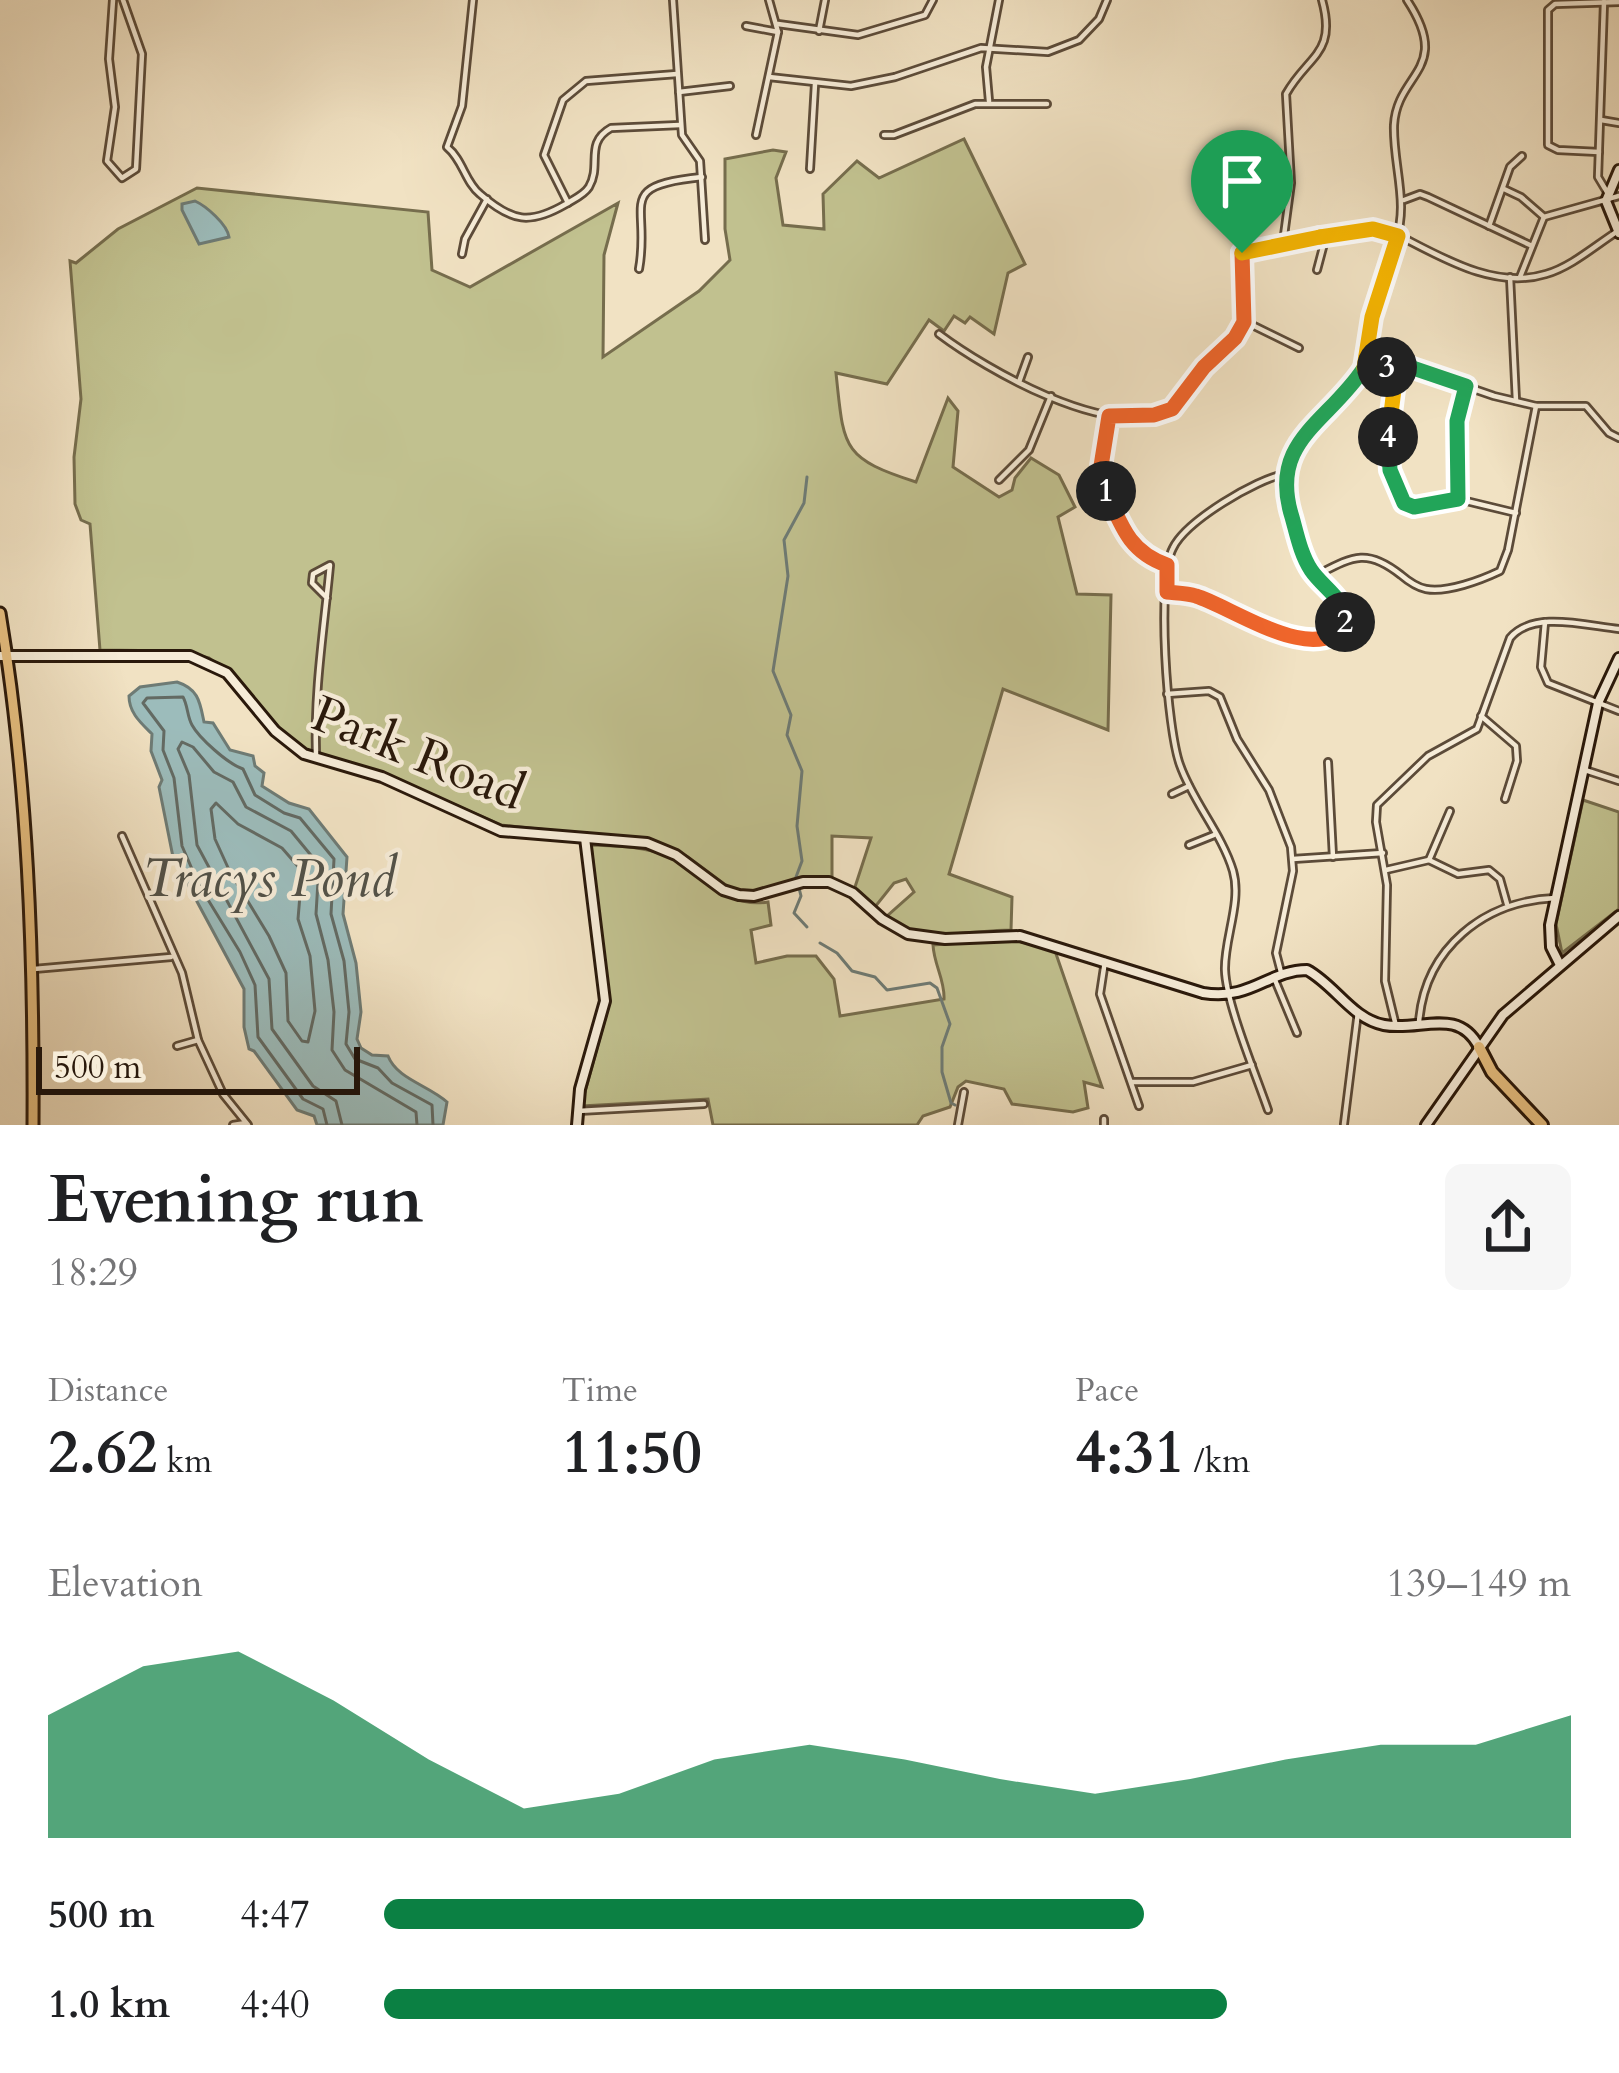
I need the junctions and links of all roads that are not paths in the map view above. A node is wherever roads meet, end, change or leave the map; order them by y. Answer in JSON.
{"nodes":[{"id":1,"x":112,"y":0,"type":"edge"},
{"id":2,"x":123,"y":0,"type":"edge"},
{"id":3,"x":473,"y":0,"type":"edge"},
{"id":4,"x":673,"y":0,"type":"edge"},
{"id":5,"x":769,"y":0,"type":"edge"},
{"id":6,"x":825,"y":0,"type":"edge"},
{"id":7,"x":933,"y":0,"type":"edge"},
{"id":8,"x":999,"y":0,"type":"edge"},
{"id":9,"x":1107,"y":0,"type":"edge"},
{"id":10,"x":1322,"y":0,"type":"edge"},
{"id":11,"x":1407,"y":0,"type":"edge"},
{"id":12,"x":1570,"y":2,"type":"edge"},
{"id":13,"x":1604,"y":2,"type":"edge"},
{"id":14,"x":1619,"y":2,"type":"edge"},
{"id":15,"x":746,"y":26,"type":"dead end"},
{"id":16,"x":778,"y":28,"type":"junction"},
{"id":17,"x":819,"y":31,"type":"junction"},
{"id":18,"x":988,"y":49,"type":"junction"},
{"id":19,"x":677,"y":74,"type":"junction"},
{"id":20,"x":769,"y":77,"type":"junction"},
{"id":21,"x":815,"y":84,"type":"junction"},
{"id":22,"x":730,"y":86,"type":"dead end"},
{"id":23,"x":679,"y":92,"type":"junction"},
{"id":24,"x":989,"y":101,"type":"junction"},
{"id":25,"x":1047,"y":104,"type":"dead end"},
{"id":26,"x":1600,"y":120,"type":"junction"},
{"id":27,"x":1619,"y":123,"type":"edge"},
{"id":28,"x":680,"y":125,"type":"junction"},
{"id":29,"x":756,"y":135,"type":"dead end"},
{"id":30,"x":884,"y":135,"type":"dead end"},
{"id":31,"x":1599,"y":152,"type":"junction"},
{"id":32,"x":1522,"y":156,"type":"dead end"},
{"id":33,"x":810,"y":169,"type":"dead end"},
{"id":34,"x":1619,"y":170,"type":"edge"},
{"id":35,"x":702,"y":177,"type":"junction"},
{"id":36,"x":1504,"y":189,"type":"junction"},
{"id":37,"x":1606,"y":196,"type":"junction"},
{"id":38,"x":1619,"y":196,"type":"edge"},
{"id":39,"x":487,"y":200,"type":"junction"},
{"id":40,"x":1401,"y":202,"type":"junction"},
{"id":41,"x":568,"y":203,"type":"junction"},
{"id":42,"x":1544,"y":217,"type":"junction"},
{"id":43,"x":1489,"y":226,"type":"junction"},
{"id":44,"x":1619,"y":232,"type":"edge"},
{"id":45,"x":1326,"y":236,"type":"junction"},
{"id":46,"x":1398,"y":236,"type":"junction"},
{"id":47,"x":705,"y":240,"type":"dead end"},
{"id":48,"x":1282,"y":243,"type":"junction"},
{"id":49,"x":1530,"y":245,"type":"junction"},
{"id":50,"x":462,"y":254,"type":"dead end"},
{"id":51,"x":639,"y":269,"type":"dead end"},
{"id":52,"x":1317,"y":270,"type":"dead end"},
{"id":53,"x":1510,"y":277,"type":"junction"},
{"id":54,"x":1520,"y":277,"type":"junction"},
{"id":55,"x":1244,"y":322,"type":"junction"},
{"id":56,"x":939,"y":334,"type":"dead end"},
{"id":57,"x":1299,"y":348,"type":"dead end"},
{"id":58,"x":1028,"y":357,"type":"dead end"},
{"id":59,"x":1397,"y":366,"type":"junction"},
{"id":60,"x":1364,"y":368,"type":"junction"},
{"id":61,"x":1019,"y":382,"type":"junction"},
{"id":62,"x":1466,"y":386,"type":"junction"},
{"id":63,"x":1051,"y":396,"type":"junction"},
{"id":64,"x":1516,"y":401,"type":"junction"},
{"id":65,"x":1536,"y":406,"type":"junction"},
{"id":66,"x":1109,"y":416,"type":"junction"},
{"id":67,"x":1619,"y":438,"type":"edge"},
{"id":68,"x":1285,"y":474,"type":"junction"},
{"id":69,"x":999,"y":480,"type":"dead end"},
{"id":70,"x":1458,"y":499,"type":"junction"},
{"id":71,"x":1516,"y":513,"type":"junction"},
{"id":72,"x":1167,"y":565,"type":"junction"},
{"id":73,"x":1315,"y":576,"type":"junction"},
{"id":74,"x":1167,"y":592,"type":"junction"},
{"id":75,"x":327,"y":598,"type":"junction"},
{"id":76,"x":0,"y":613,"type":"edge"},
{"id":77,"x":1545,"y":622,"type":"junction"},
{"id":78,"x":1619,"y":628,"type":"edge"},
{"id":79,"x":3,"y":656,"type":"edge"},
{"id":80,"x":1619,"y":658,"type":"edge"},
{"id":81,"x":1167,"y":694,"type":"junction"},
{"id":82,"x":1598,"y":703,"type":"junction"},
{"id":83,"x":1619,"y":711,"type":"edge"},
{"id":84,"x":1481,"y":716,"type":"junction"},
{"id":85,"x":316,"y":759,"type":"junction"},
{"id":86,"x":1328,"y":762,"type":"dead end"},
{"id":87,"x":1583,"y":769,"type":"junction"},
{"id":88,"x":1619,"y":782,"type":"edge"},
{"id":89,"x":1189,"y":786,"type":"junction"},
{"id":90,"x":1172,"y":794,"type":"dead end"},
{"id":91,"x":1505,"y":799,"type":"dead end"},
{"id":92,"x":1450,"y":811,"type":"dead end"},
{"id":93,"x":1214,"y":835,"type":"junction"},
{"id":94,"x":122,"y":836,"type":"dead end"},
{"id":95,"x":585,"y":838,"type":"junction"},
{"id":96,"x":1189,"y":844,"type":"dead end"},
{"id":97,"x":1383,"y":853,"type":"junction"},
{"id":98,"x":1333,"y":857,"type":"junction"},
{"id":99,"x":1293,"y":859,"type":"junction"},
{"id":100,"x":1429,"y":860,"type":"junction"},
{"id":101,"x":1387,"y":870,"type":"junction"},
{"id":102,"x":1556,"y":898,"type":"junction"},
{"id":103,"x":1508,"y":904,"type":"junction"},
{"id":104,"x":1619,"y":916,"type":"edge"},
{"id":105,"x":171,"y":957,"type":"junction"},
{"id":106,"x":1105,"y":961,"type":"junction"},
{"id":107,"x":1559,"y":965,"type":"junction"},
{"id":108,"x":34,"y":969,"type":"junction"},
{"id":109,"x":1279,"y":978,"type":"junction"},
{"id":110,"x":1230,"y":996,"type":"junction"},
{"id":111,"x":1358,"y":1012,"type":"junction"},
{"id":112,"x":1419,"y":1024,"type":"junction"},
{"id":113,"x":1396,"y":1026,"type":"junction"},
{"id":114,"x":1297,"y":1033,"type":"dead end"},
{"id":115,"x":198,"y":1040,"type":"junction"},
{"id":116,"x":177,"y":1046,"type":"dead end"},
{"id":117,"x":1479,"y":1047,"type":"junction"},
{"id":118,"x":1252,"y":1065,"type":"junction"},
{"id":119,"x":1132,"y":1082,"type":"junction"},
{"id":120,"x":964,"y":1092,"type":"dead end"},
{"id":121,"x":704,"y":1104,"type":"dead end"},
{"id":122,"x":1139,"y":1106,"type":"dead end"},
{"id":123,"x":1268,"y":1110,"type":"dead end"},
{"id":124,"x":578,"y":1111,"type":"junction"},
{"id":125,"x":247,"y":1124,"type":"edge"},
{"id":126,"x":1344,"y":1124,"type":"edge"},
{"id":127,"x":33,"y":1125,"type":"edge"},
{"id":128,"x":233,"y":1125,"type":"edge"},
{"id":129,"x":577,"y":1125,"type":"edge"},
{"id":130,"x":958,"y":1125,"type":"edge"},
{"id":131,"x":1426,"y":1125,"type":"edge"},
{"id":132,"x":1542,"y":1125,"type":"edge"}],
"edges":[{"from":1,"to":2,"type":"street"},
{"from":3,"to":39,"type":"street"},
{"from":4,"to":19,"type":"street"},
{"from":5,"to":16,"type":"street"},
{"from":6,"to":17,"type":"street"},
{"from":7,"to":17,"type":"street"},
{"from":8,"to":18,"type":"street"},
{"from":9,"to":18,"type":"street"},
{"from":10,"to":48,"type":"street"},
{"from":11,"to":40,"type":"street"},
{"from":12,"to":13,"type":"street"},
{"from":12,"to":31,"type":"street"},
{"from":13,"to":14,"type":"street"},
{"from":13,"to":26,"type":"street"},
{"from":15,"to":16,"type":"street"},
{"from":16,"to":17,"type":"street"},
{"from":16,"to":20,"type":"street"},
{"from":18,"to":21,"type":"street"},
{"from":18,"to":24,"type":"street"},
{"from":19,"to":23,"type":"street"},
{"from":19,"to":41,"type":"street"},
{"from":20,"to":21,"type":"street"},
{"from":20,"to":29,"type":"street"},
{"from":21,"to":33,"type":"street"},
{"from":22,"to":23,"type":"street"},
{"from":23,"to":28,"type":"street"},
{"from":24,"to":25,"type":"street"},
{"from":24,"to":30,"type":"street"},
{"from":26,"to":27,"type":"street"},
{"from":26,"to":31,"type":"street"},
{"from":28,"to":35,"type":"street"},
{"from":28,"to":41,"type":"street"},
{"from":31,"to":37,"type":"street"},
{"from":32,"to":36,"type":"street"},
{"from":34,"to":37,"type":"main road"},
{"from":35,"to":47,"type":"street"},
{"from":35,"to":51,"type":"street"},
{"from":36,"to":42,"type":"street"},
{"from":36,"to":43,"type":"street"},
{"from":37,"to":38,"type":"street"},
{"from":37,"to":42,"type":"street"},
{"from":37,"to":44,"type":"main road"},
{"from":39,"to":41,"type":"street"},
{"from":39,"to":50,"type":"street"},
{"from":40,"to":43,"type":"street"},
{"from":40,"to":46,"type":"street"},
{"from":42,"to":49,"type":"street"},
{"from":43,"to":49,"type":"street"},
{"from":44,"to":54,"type":"street"},
{"from":45,"to":46,"type":"street"},
{"from":45,"to":48,"type":"street"},
{"from":45,"to":52,"type":"street"},
{"from":46,"to":53,"type":"street"},
{"from":46,"to":60,"type":"street"},
{"from":48,"to":55,"type":"street"},
{"from":49,"to":54,"type":"street"},
{"from":53,"to":54,"type":"street"},
{"from":53,"to":64,"type":"street"},
{"from":55,"to":57,"type":"street"},
{"from":55,"to":66,"type":"street"},
{"from":56,"to":61,"type":"street"},
{"from":58,"to":61,"type":"street"},
{"from":59,"to":60,"type":"street"},
{"from":59,"to":62,"type":"street"},
{"from":59,"to":70,"type":"street"},
{"from":60,"to":68,"type":"street"},
{"from":61,"to":63,"type":"street"},
{"from":62,"to":64,"type":"street"},
{"from":62,"to":70,"type":"street"},
{"from":63,"to":66,"type":"street"},
{"from":63,"to":69,"type":"street"},
{"from":64,"to":65,"type":"street"},
{"from":65,"to":67,"type":"street"},
{"from":65,"to":71,"type":"street"},
{"from":66,"to":72,"type":"street"},
{"from":68,"to":72,"type":"street"},
{"from":68,"to":73,"type":"street"},
{"from":70,"to":71,"type":"street"},
{"from":71,"to":73,"type":"street"},
{"from":72,"to":74,"type":"street"},
{"from":73,"to":74,"type":"street"},
{"from":74,"to":81,"type":"street"},
{"from":75,"to":75,"type":"street"},
{"from":75,"to":85,"type":"street"},
{"from":76,"to":79,"type":"main road"},
{"from":77,"to":78,"type":"street"},
{"from":77,"to":82,"type":"street"},
{"from":77,"to":84,"type":"street"},
{"from":79,"to":85,"type":"main road","name":"Park Road"},
{"from":79,"to":108,"type":"main road"},
{"from":80,"to":82,"type":"main road"},
{"from":81,"to":89,"type":"street"},
{"from":81,"to":99,"type":"street"},
{"from":82,"to":83,"type":"street"},
{"from":82,"to":87,"type":"main road"},
{"from":84,"to":91,"type":"street"},
{"from":84,"to":97,"type":"street"},
{"from":85,"to":95,"type":"main road","name":"Park Road"},
{"from":86,"to":98,"type":"street"},
{"from":87,"to":88,"type":"street"},
{"from":87,"to":102,"type":"main road"},
{"from":89,"to":90,"type":"street"},
{"from":89,"to":93,"type":"street"},
{"from":92,"to":100,"type":"street"},
{"from":93,"to":96,"type":"street"},
{"from":93,"to":110,"type":"street"},
{"from":94,"to":105,"type":"street"},
{"from":95,"to":106,"type":"main road","name":"Park Road"},
{"from":95,"to":124,"type":"main road"},
{"from":97,"to":98,"type":"street"},
{"from":97,"to":101,"type":"street"},
{"from":98,"to":99,"type":"street"},
{"from":99,"to":109,"type":"street"},
{"from":100,"to":101,"type":"street"},
{"from":100,"to":103,"type":"street"},
{"from":101,"to":113,"type":"street"},
{"from":102,"to":103,"type":"street"},
{"from":102,"to":107,"type":"main road"},
{"from":103,"to":112,"type":"street"},
{"from":104,"to":107,"type":"main road"},
{"from":105,"to":108,"type":"street"},
{"from":105,"to":115,"type":"street"},
{"from":106,"to":110,"type":"main road","name":"Park Road"},
{"from":106,"to":119,"type":"street"},
{"from":107,"to":117,"type":"main road"},
{"from":108,"to":127,"type":"main road"},
{"from":109,"to":110,"type":"main road"},
{"from":109,"to":111,"type":"main road"},
{"from":109,"to":114,"type":"street"},
{"from":110,"to":118,"type":"street"},
{"from":111,"to":113,"type":"main road"},
{"from":111,"to":126,"type":"street"},
{"from":112,"to":113,"type":"main road"},
{"from":112,"to":117,"type":"main road"},
{"from":115,"to":116,"type":"street"},
{"from":115,"to":125,"type":"street"},
{"from":117,"to":131,"type":"main road"},
{"from":117,"to":132,"type":"highway"},
{"from":118,"to":119,"type":"street"},
{"from":118,"to":123,"type":"street"},
{"from":119,"to":122,"type":"street"},
{"from":120,"to":130,"type":"street"},
{"from":121,"to":124,"type":"street"},
{"from":124,"to":129,"type":"main road"},
{"from":125,"to":128,"type":"street"}]}
